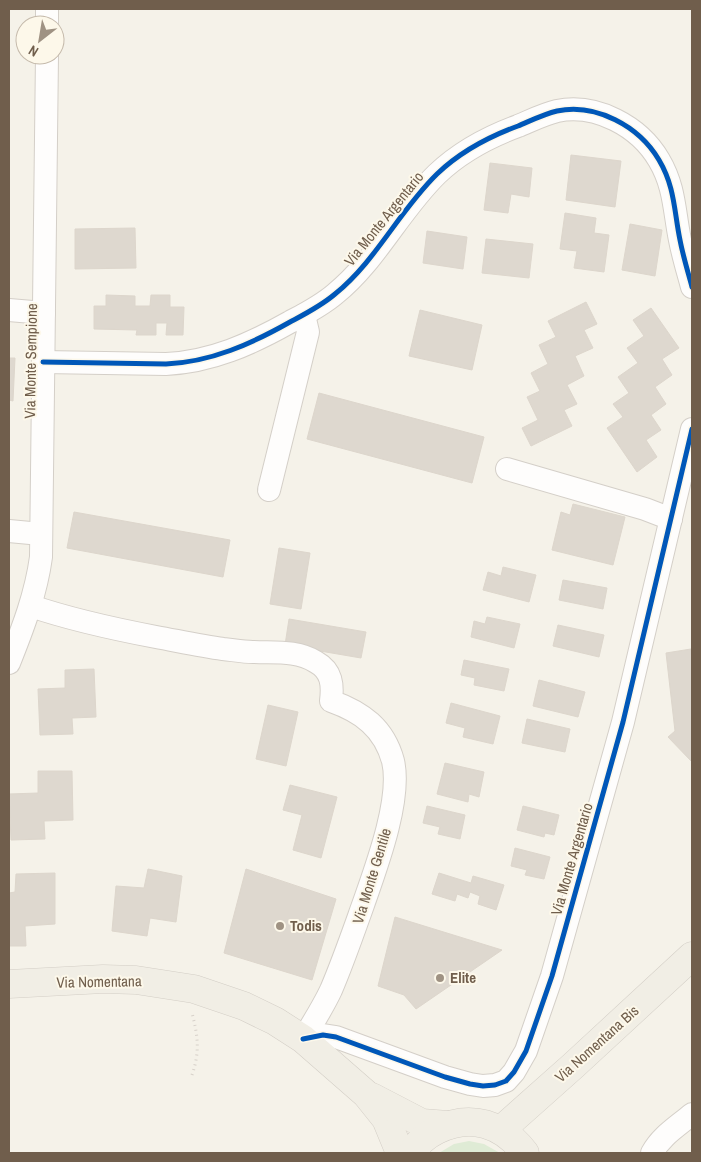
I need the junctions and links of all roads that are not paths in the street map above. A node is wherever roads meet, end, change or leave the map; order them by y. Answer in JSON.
{"nodes":[{"id":1,"x":47,"y":65,"type":"edge"},
{"id":2,"x":692,"y":287,"type":"edge"},
{"id":3,"x":9,"y":310,"type":"edge"},
{"id":4,"x":44,"y":313,"type":"junction"},
{"id":5,"x":304,"y":314,"type":"junction"},
{"id":6,"x":43,"y":362,"type":"junction"},
{"id":7,"x":692,"y":429,"type":"edge"},
{"id":8,"x":507,"y":470,"type":"dead end"},
{"id":9,"x":269,"y":490,"type":"dead end"},
{"id":10,"x":672,"y":519,"type":"junction"},
{"id":11,"x":9,"y":531,"type":"edge"},
{"id":12,"x":41,"y":534,"type":"junction"},
{"id":13,"x":31,"y":606,"type":"junction"},
{"id":14,"x":9,"y":663,"type":"edge"},
{"id":15,"x":692,"y":956,"type":"edge"},
{"id":16,"x":9,"y":984,"type":"edge"},
{"id":17,"x":303,"y":1040,"type":"junction"},
{"id":18,"x":366,"y":1094,"type":"junction"},
{"id":19,"x":692,"y":1114,"type":"edge"},
{"id":20,"x":448,"y":1125,"type":"junction"},
{"id":21,"x":500,"y":1130,"type":"junction"},
{"id":22,"x":400,"y":1153,"type":"edge"},
{"id":23,"x":412,"y":1153,"type":"edge"},
{"id":24,"x":525,"y":1153,"type":"edge"},
{"id":25,"x":652,"y":1153,"type":"edge"}],
"edges":[{"from":1,"to":4,"type":"street","name":"Via Monte Sempione"},
{"from":2,"to":5,"type":"street","name":"Via Monte Argentario"},
{"from":3,"to":4,"type":"street"},
{"from":4,"to":6,"type":"street","name":"Via Monte Sempione"},
{"from":5,"to":6,"type":"street","name":"Via Monte Argentario"},
{"from":5,"to":9,"type":"street"},
{"from":6,"to":12,"type":"street","name":"Via Monte Sempione"},
{"from":7,"to":10,"type":"street","name":"Via Monte Argentario"},
{"from":8,"to":10,"type":"street"},
{"from":10,"to":17,"type":"street","name":"Via Monte Argentario"},
{"from":11,"to":12,"type":"street"},
{"from":12,"to":13,"type":"street","name":"Via Monte Sempione"},
{"from":13,"to":14,"type":"street","name":"Via Monte Sempione"},
{"from":13,"to":17,"type":"street","name":"Via Monte Gentile"},
{"from":15,"to":21,"type":"main road","name":"Via Nomentana Bis"},
{"from":16,"to":17,"type":"main road","name":"Via Nomentana"},
{"from":17,"to":18,"type":"main road","name":"Via Nomentana"},
{"from":18,"to":20,"type":"main road","name":"Via Nomentana"},
{"from":18,"to":22,"type":"main road","name":"Via Nomentana"},
{"from":19,"to":25,"type":"street"},
{"from":20,"to":21,"type":"main road"},
{"from":20,"to":23,"type":"main road"},
{"from":21,"to":24,"type":"main road"}]}
